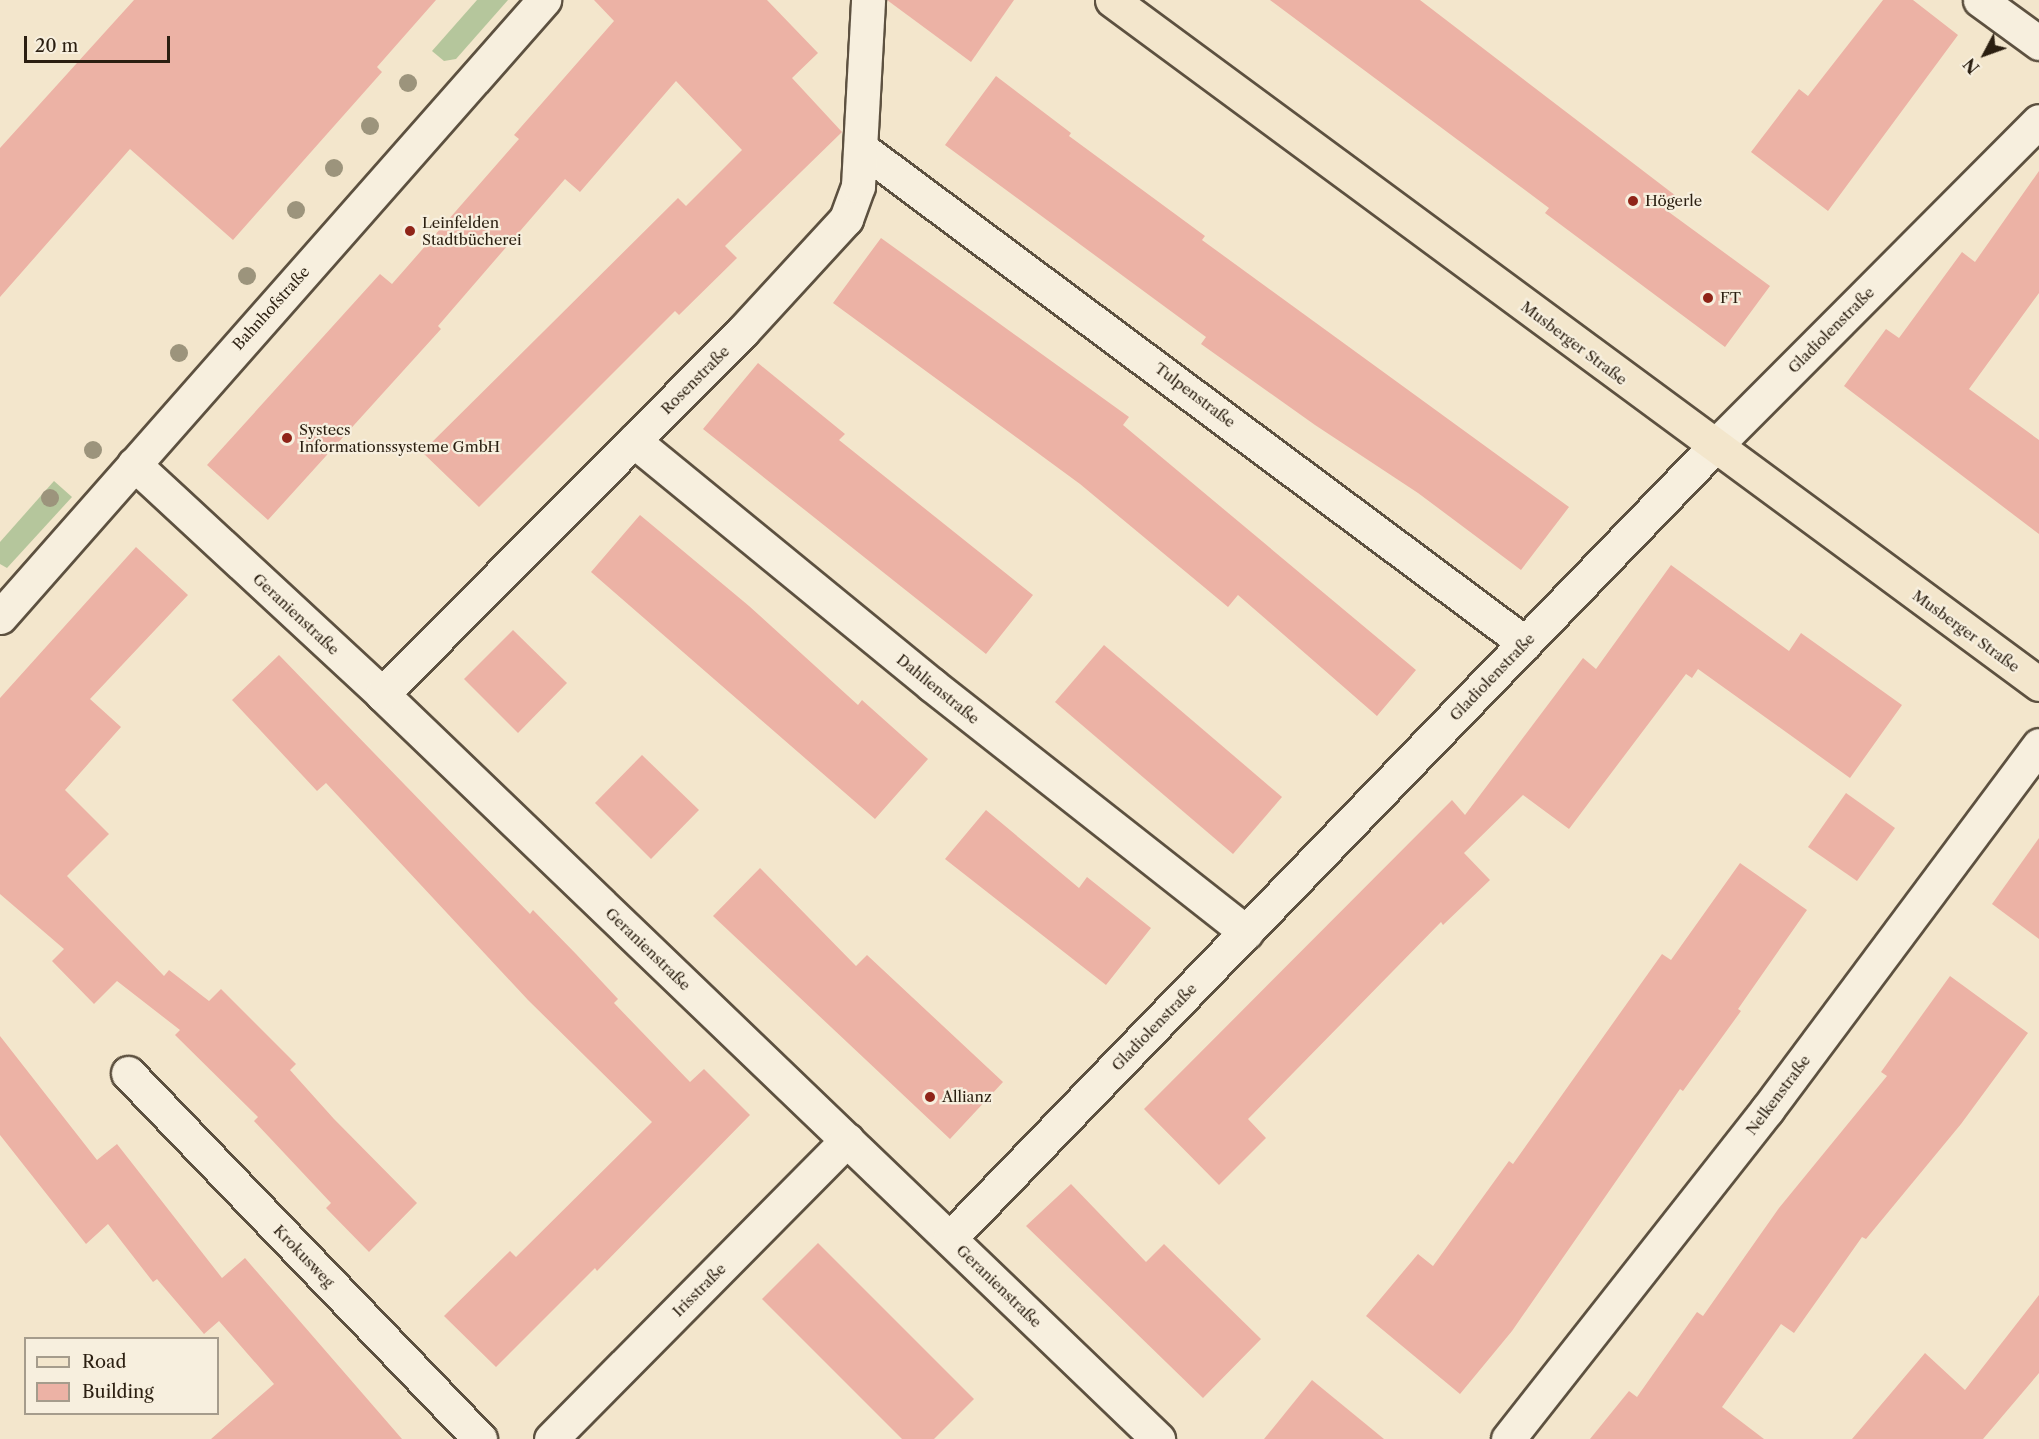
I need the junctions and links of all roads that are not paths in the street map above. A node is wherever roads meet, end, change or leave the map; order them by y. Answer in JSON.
{"nodes":[{"id":1,"x":544,"y":0,"type":"edge"},
{"id":2,"x":868,"y":0,"type":"edge"},
{"id":3,"x":1112,"y":0,"type":"edge"},
{"id":4,"x":1980,"y":0,"type":"edge"},
{"id":5,"x":2039,"y":43,"type":"edge"},
{"id":6,"x":2039,"y":121,"type":"edge"},
{"id":7,"x":862,"y":149,"type":"junction"},
{"id":8,"x":634,"y":441,"type":"junction"},
{"id":9,"x":1714,"y":447,"type":"junction"},
{"id":10,"x":134,"y":464,"type":"junction"},
{"id":11,"x":0,"y":617,"type":"edge"},
{"id":12,"x":1525,"y":643,"type":"junction"},
{"id":13,"x":2039,"y":684,"type":"edge"},
{"id":14,"x":382,"y":694,"type":"junction"},
{"id":15,"x":2039,"y":745,"type":"edge"},
{"id":16,"x":1246,"y":932,"type":"junction"},
{"id":17,"x":128,"y":1073,"type":"dead end"},
{"id":18,"x":847,"y":1140,"type":"junction"},
{"id":19,"x":950,"y":1238,"type":"junction"},
{"id":20,"x":480,"y":1439,"type":"edge"},
{"id":21,"x":551,"y":1439,"type":"edge"},
{"id":22,"x":1158,"y":1439,"type":"edge"},
{"id":23,"x":1508,"y":1439,"type":"edge"}],
"edges":[{"from":1,"to":10,"type":"street","name":"Bahnhofstraße"},
{"from":2,"to":7,"type":"street","name":"Rosenstraße"},
{"from":3,"to":9,"type":"main road","name":"Musberger Straße"},
{"from":4,"to":5,"type":"street"},
{"from":6,"to":9,"type":"street","name":"Gladiolenstraße"},
{"from":7,"to":8,"type":"street","name":"Rosenstraße"},
{"from":7,"to":12,"type":"street","name":"Tulpenstraße"},
{"from":8,"to":14,"type":"street","name":"Rosenstraße"},
{"from":8,"to":16,"type":"street","name":"Dahlienstraße"},
{"from":9,"to":12,"type":"street","name":"Gladiolenstraße"},
{"from":9,"to":13,"type":"main road","name":"Musberger Straße"},
{"from":10,"to":11,"type":"street","name":"Bahnhofstraße"},
{"from":10,"to":14,"type":"street","name":"Geranienstraße"},
{"from":12,"to":16,"type":"street","name":"Gladiolenstraße"},
{"from":14,"to":18,"type":"street","name":"Geranienstraße"},
{"from":15,"to":23,"type":"street","name":"Nelkenstraße"},
{"from":16,"to":19,"type":"street","name":"Gladiolenstraße"},
{"from":17,"to":20,"type":"street","name":"Krokusweg"},
{"from":18,"to":19,"type":"street","name":"Geranienstraße"},
{"from":18,"to":21,"type":"street","name":"Irisstraße"},
{"from":19,"to":22,"type":"street","name":"Geranienstraße"}]}
